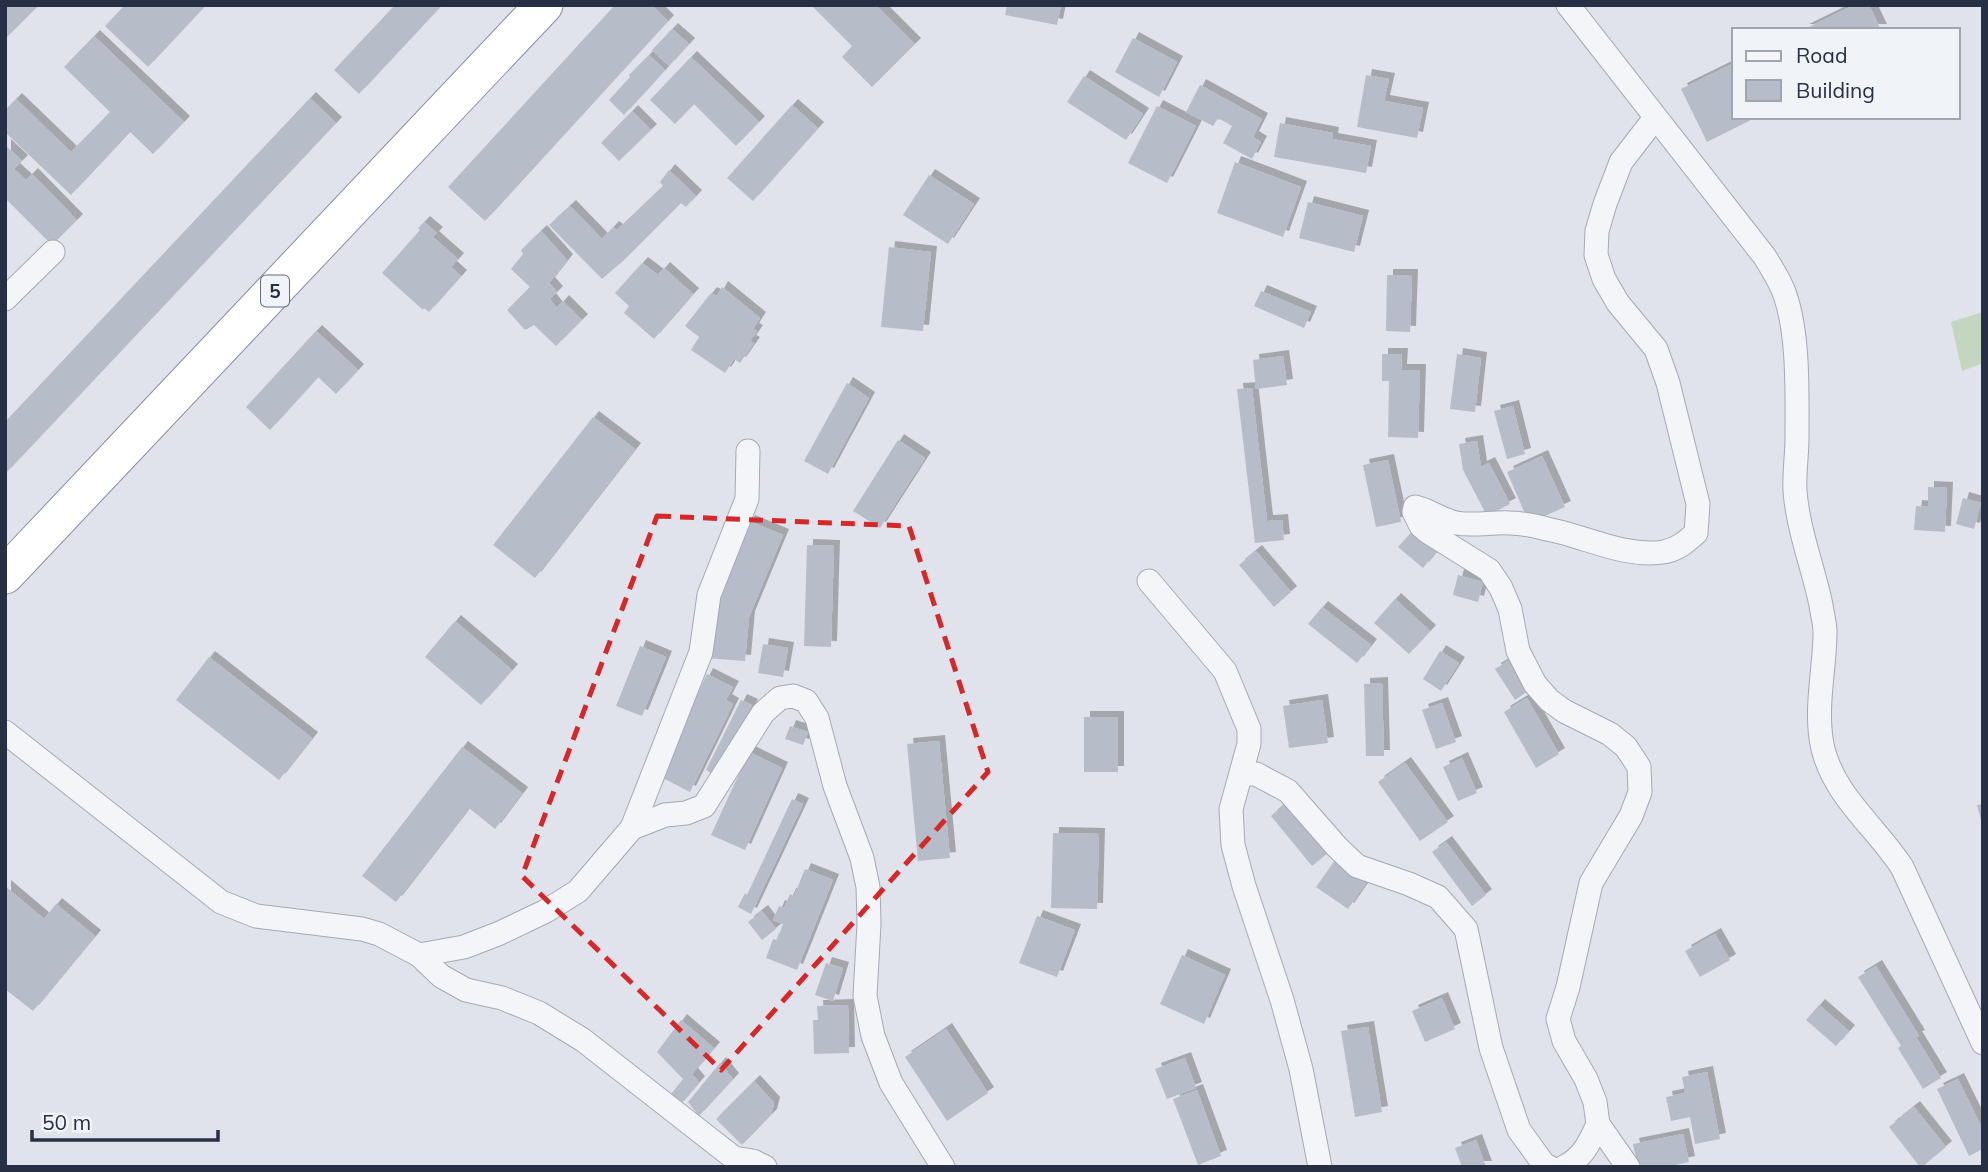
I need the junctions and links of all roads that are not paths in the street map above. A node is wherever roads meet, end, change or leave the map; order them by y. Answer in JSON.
{"nodes":[{"id":1,"x":544,"y":5,"type":"edge"},
{"id":2,"x":1568,"y":5,"type":"edge"},
{"id":3,"x":1655,"y":118,"type":"junction"},
{"id":4,"x":53,"y":252,"type":"dead end"},
{"id":5,"x":5,"y":299,"type":"edge"},
{"id":6,"x":748,"y":451,"type":"dead end"},
{"id":7,"x":5,"y":575,"type":"edge"},
{"id":8,"x":1149,"y":581,"type":"dead end"},
{"id":9,"x":5,"y":732,"type":"edge"},
{"id":10,"x":1241,"y":774,"type":"junction"},
{"id":11,"x":632,"y":828,"type":"junction"},
{"id":12,"x":419,"y":955,"type":"junction"},
{"id":13,"x":1983,"y":1044,"type":"edge"},
{"id":14,"x":1598,"y":1124,"type":"junction"},
{"id":15,"x":765,"y":1167,"type":"edge"},
{"id":16,"x":943,"y":1167,"type":"edge"},
{"id":17,"x":1320,"y":1167,"type":"edge"},
{"id":18,"x":1549,"y":1167,"type":"edge"},
{"id":19,"x":1564,"y":1167,"type":"edge"},
{"id":20,"x":1628,"y":1167,"type":"edge"}],
"edges":[{"from":1,"to":7,"type":"highway","number":"5"},
{"from":2,"to":3,"type":"street"},
{"from":3,"to":13,"type":"street"},
{"from":3,"to":14,"type":"street"},
{"from":4,"to":5,"type":"street"},
{"from":6,"to":11,"type":"street"},
{"from":8,"to":10,"type":"street"},
{"from":9,"to":12,"type":"street"},
{"from":10,"to":17,"type":"street"},
{"from":10,"to":18,"type":"street"},
{"from":11,"to":12,"type":"street"},
{"from":11,"to":16,"type":"street"},
{"from":12,"to":15,"type":"street"},
{"from":14,"to":19,"type":"street"},
{"from":14,"to":20,"type":"street"}]}
